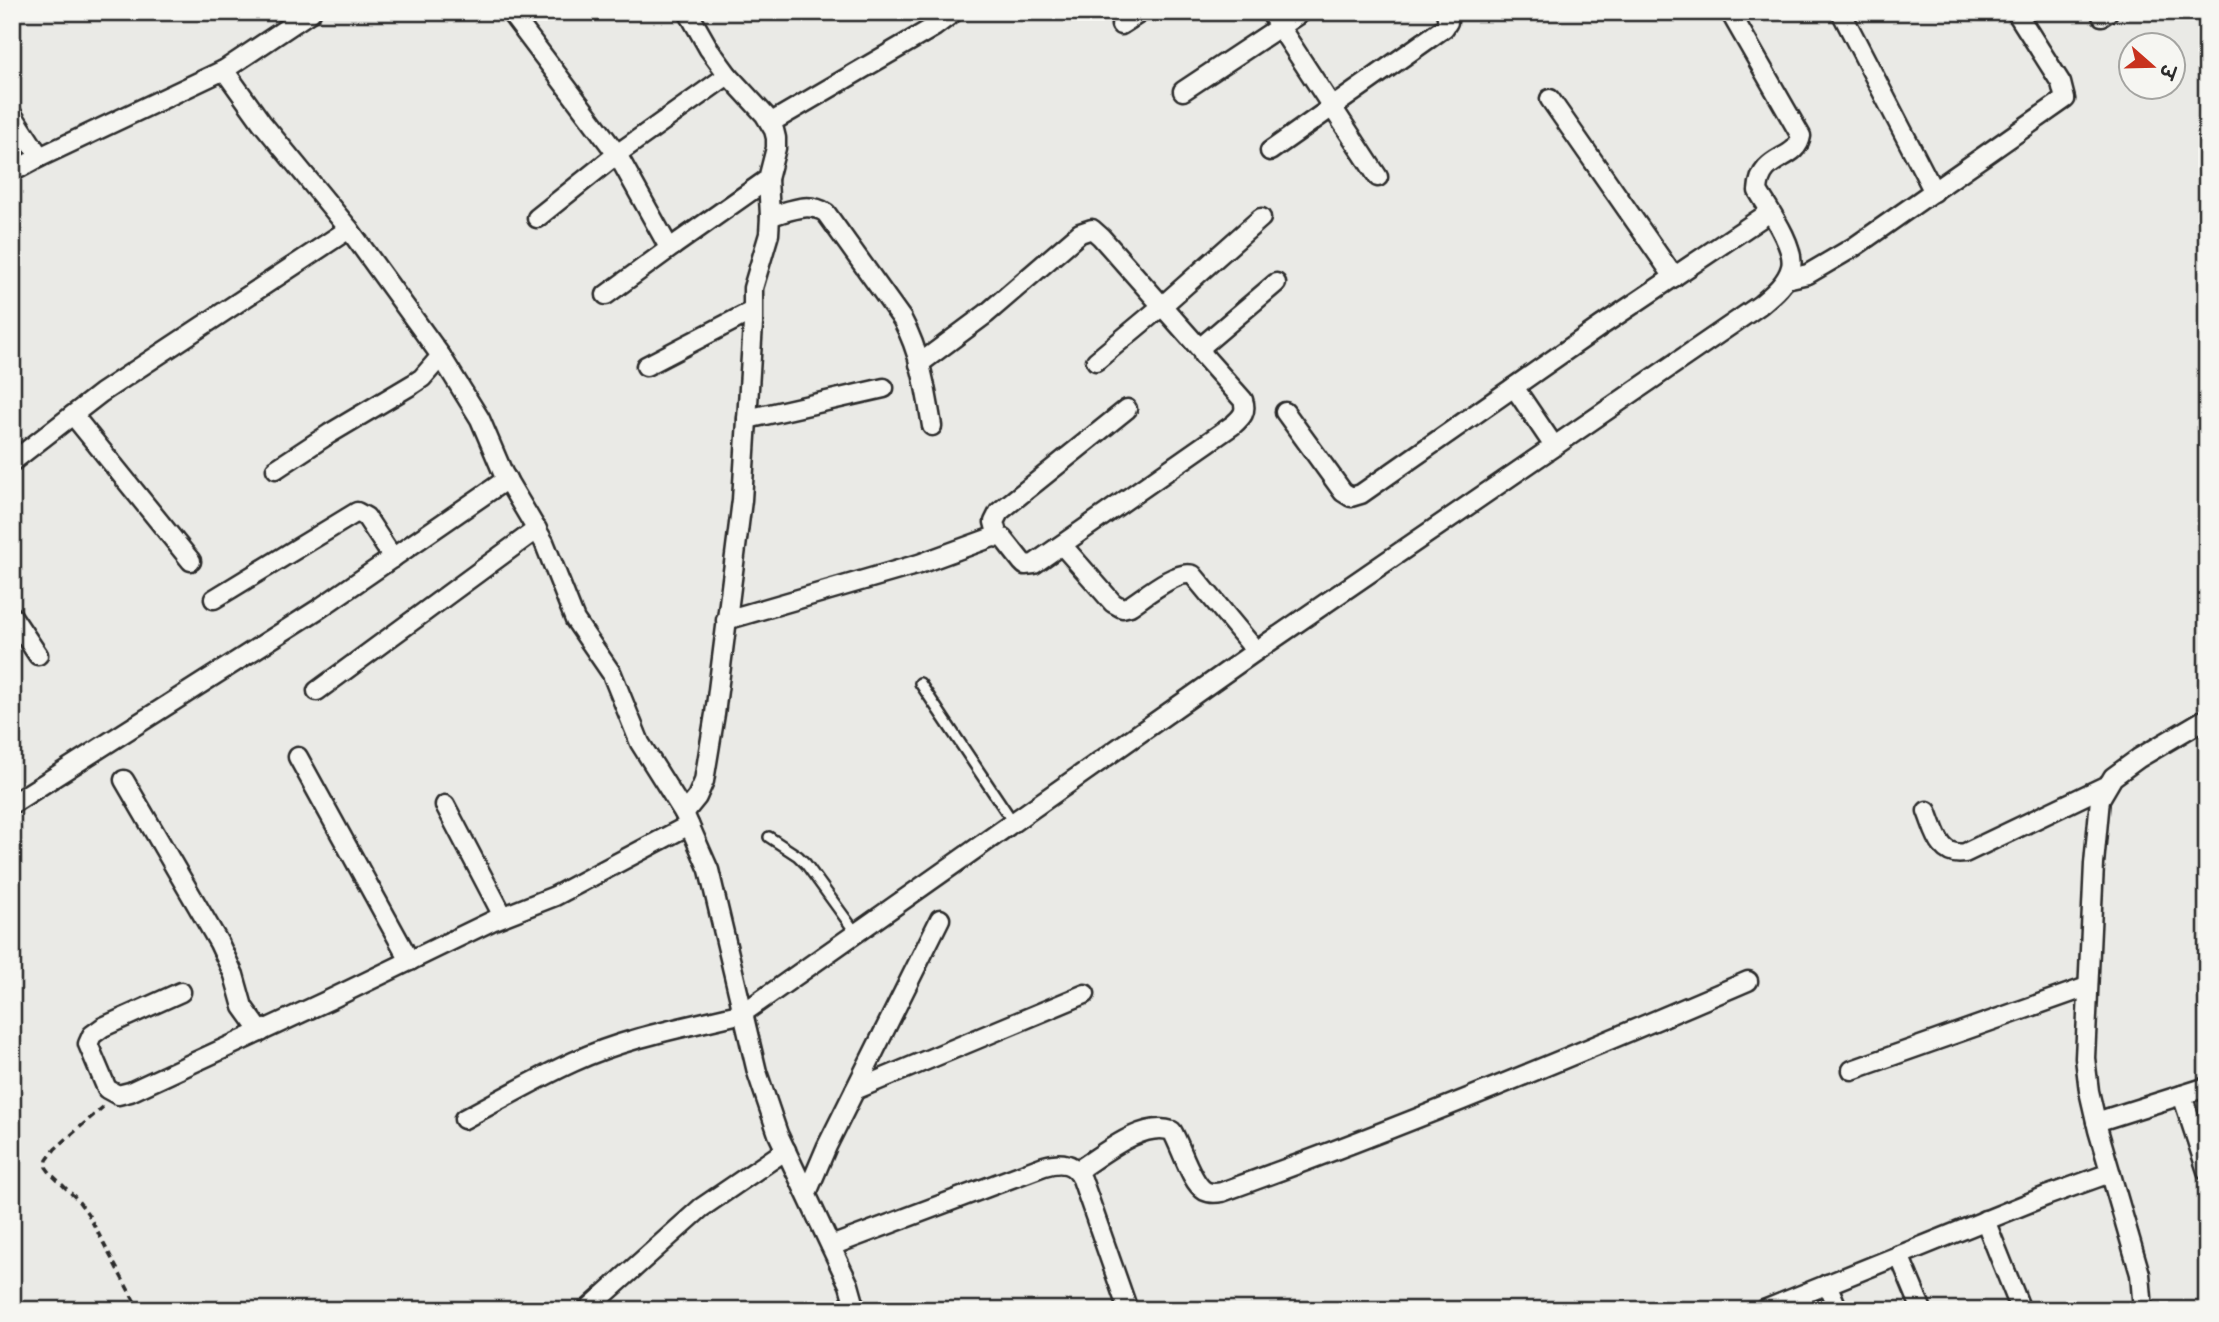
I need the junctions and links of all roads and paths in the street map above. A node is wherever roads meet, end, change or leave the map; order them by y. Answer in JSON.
{"nodes":[{"id":1,"x":311,"y":12,"type":"edge"},
{"id":2,"x":510,"y":12,"type":"edge"},
{"id":3,"x":688,"y":12,"type":"edge"},
{"id":4,"x":954,"y":12,"type":"edge"},
{"id":5,"x":1141,"y":12,"type":"edge"},
{"id":6,"x":1270,"y":12,"type":"edge"},
{"id":7,"x":1301,"y":12,"type":"edge"},
{"id":8,"x":1446,"y":12,"type":"edge"},
{"id":9,"x":1730,"y":12,"type":"edge"},
{"id":10,"x":1842,"y":12,"type":"edge"},
{"id":11,"x":2016,"y":12,"type":"edge"},
{"id":12,"x":1121,"y":25,"type":"dead end"},
{"id":13,"x":1281,"y":27,"type":"junction"},
{"id":14,"x":224,"y":70,"type":"junction"},
{"id":15,"x":728,"y":75,"type":"junction"},
{"id":16,"x":1182,"y":91,"type":"dead end"},
{"id":17,"x":1550,"y":99,"type":"dead end"},
{"id":18,"x":1333,"y":107,"type":"junction"},
{"id":19,"x":12,"y":114,"type":"edge"},
{"id":20,"x":770,"y":122,"type":"junction"},
{"id":21,"x":1270,"y":151,"type":"dead end"},
{"id":22,"x":617,"y":154,"type":"junction"},
{"id":23,"x":40,"y":157,"type":"junction"},
{"id":24,"x":12,"y":172,"type":"edge"},
{"id":25,"x":1378,"y":177,"type":"dead end"},
{"id":26,"x":768,"y":178,"type":"junction"},
{"id":27,"x":1934,"y":192,"type":"junction"},
{"id":28,"x":1770,"y":212,"type":"junction"},
{"id":29,"x":770,"y":216,"type":"junction"},
{"id":30,"x":537,"y":218,"type":"dead end"},
{"id":31,"x":1261,"y":218,"type":"dead end"},
{"id":32,"x":349,"y":229,"type":"junction"},
{"id":33,"x":673,"y":246,"type":"junction"},
{"id":34,"x":1674,"y":276,"type":"junction"},
{"id":35,"x":1786,"y":279,"type":"junction"},
{"id":36,"x":1276,"y":283,"type":"dead end"},
{"id":37,"x":607,"y":295,"type":"dead end"},
{"id":38,"x":1162,"y":306,"type":"junction"},
{"id":39,"x":752,"y":311,"type":"junction"},
{"id":40,"x":1202,"y":351,"type":"junction"},
{"id":41,"x":441,"y":356,"type":"junction"},
{"id":42,"x":1097,"y":360,"type":"dead end"},
{"id":43,"x":919,"y":364,"type":"junction"},
{"id":44,"x":646,"y":366,"type":"dead end"},
{"id":45,"x":1514,"y":387,"type":"junction"},
{"id":46,"x":884,"y":388,"type":"dead end"},
{"id":47,"x":1127,"y":409,"type":"dead end"},
{"id":48,"x":1285,"y":412,"type":"dead end"},
{"id":49,"x":74,"y":415,"type":"junction"},
{"id":50,"x":747,"y":419,"type":"junction"},
{"id":51,"x":932,"y":426,"type":"dead end"},
{"id":52,"x":1554,"y":446,"type":"junction"},
{"id":53,"x":12,"y":462,"type":"edge"},
{"id":54,"x":276,"y":469,"type":"dead end"},
{"id":55,"x":507,"y":479,"type":"junction"},
{"id":56,"x":537,"y":530,"type":"junction"},
{"id":57,"x":998,"y":537,"type":"junction"},
{"id":58,"x":1062,"y":545,"type":"junction"},
{"id":59,"x":393,"y":558,"type":"junction"},
{"id":60,"x":191,"y":561,"type":"dead end"},
{"id":61,"x":214,"y":599,"type":"dead end"},
{"id":62,"x":12,"y":616,"type":"edge"},
{"id":63,"x":726,"y":620,"type":"junction"},
{"id":64,"x":1256,"y":651,"type":"junction"},
{"id":65,"x":38,"y":655,"type":"dead end"},
{"id":66,"x":919,"y":683,"type":"dead end"},
{"id":67,"x":317,"y":691,"type":"dead end"},
{"id":68,"x":2207,"y":718,"type":"edge"},
{"id":69,"x":298,"y":757,"type":"dead end"},
{"id":70,"x":124,"y":780,"type":"dead end"},
{"id":71,"x":2107,"y":785,"type":"junction"},
{"id":72,"x":12,"y":804,"type":"edge"},
{"id":73,"x":446,"y":805,"type":"dead end"},
{"id":74,"x":1927,"y":811,"type":"dead end"},
{"id":75,"x":687,"y":820,"type":"junction"},
{"id":76,"x":1013,"y":822,"type":"junction"},
{"id":77,"x":769,"y":836,"type":"dead end"},
{"id":78,"x":503,"y":916,"type":"junction"},
{"id":79,"x":940,"y":919,"type":"dead end"},
{"id":80,"x":856,"y":933,"type":"junction"},
{"id":81,"x":410,"y":961,"type":"junction"},
{"id":82,"x":1748,"y":981,"type":"dead end"},
{"id":83,"x":2087,"y":987,"type":"junction"},
{"id":84,"x":181,"y":992,"type":"dead end"},
{"id":85,"x":1085,"y":995,"type":"dead end"},
{"id":86,"x":743,"y":1013,"type":"junction"},
{"id":87,"x":261,"y":1032,"type":"junction"},
{"id":88,"x":1852,"y":1070,"type":"dead end"},
{"id":89,"x":2207,"y":1087,"type":"edge"},
{"id":90,"x":855,"y":1090,"type":"junction"},
{"id":91,"x":118,"y":1095,"type":"junction"},
{"id":92,"x":2182,"y":1095,"type":"junction"},
{"id":93,"x":464,"y":1119,"type":"dead end"},
{"id":94,"x":2096,"y":1122,"type":"junction"},
{"id":95,"x":1078,"y":1170,"type":"junction"},
{"id":96,"x":796,"y":1171,"type":"junction"},
{"id":97,"x":2207,"y":1171,"type":"edge"},
{"id":98,"x":2110,"y":1173,"type":"junction"},
{"id":99,"x":1985,"y":1220,"type":"junction"},
{"id":100,"x":831,"y":1246,"type":"junction"},
{"id":101,"x":1899,"y":1255,"type":"junction"},
{"id":102,"x":1827,"y":1284,"type":"junction"},
{"id":103,"x":1769,"y":1309,"type":"edge"},
{"id":104,"x":139,"y":1310,"type":"edge"},
{"id":105,"x":587,"y":1310,"type":"edge"},
{"id":106,"x":856,"y":1310,"type":"edge"},
{"id":107,"x":1128,"y":1310,"type":"edge"},
{"id":108,"x":1838,"y":1310,"type":"edge"},
{"id":109,"x":1922,"y":1310,"type":"edge"},
{"id":110,"x":2021,"y":1310,"type":"edge"},
{"id":111,"x":2143,"y":1310,"type":"edge"}],
"edges":[{"from":1,"to":14,"type":"street"},
{"from":2,"to":22,"type":"street"},
{"from":3,"to":15,"type":"street"},
{"from":4,"to":20,"type":"street"},
{"from":5,"to":12,"type":"street"},
{"from":6,"to":13,"type":"street"},
{"from":7,"to":13,"type":"street"},
{"from":8,"to":18,"type":"street"},
{"from":9,"to":28,"type":"street"},
{"from":10,"to":27,"type":"street"},
{"from":11,"to":27,"type":"street"},
{"from":13,"to":16,"type":"street"},
{"from":13,"to":18,"type":"street"},
{"from":14,"to":23,"type":"street"},
{"from":14,"to":32,"type":"street"},
{"from":15,"to":20,"type":"street"},
{"from":15,"to":22,"type":"street"},
{"from":17,"to":34,"type":"street"},
{"from":18,"to":21,"type":"street"},
{"from":18,"to":25,"type":"street"},
{"from":19,"to":23,"type":"street"},
{"from":20,"to":26,"type":"street"},
{"from":22,"to":30,"type":"street"},
{"from":22,"to":33,"type":"street"},
{"from":23,"to":24,"type":"street"},
{"from":26,"to":29,"type":"street"},
{"from":26,"to":33,"type":"street"},
{"from":27,"to":35,"type":"street"},
{"from":28,"to":34,"type":"street"},
{"from":28,"to":35,"type":"street"},
{"from":29,"to":39,"type":"street"},
{"from":29,"to":43,"type":"street"},
{"from":31,"to":38,"type":"street"},
{"from":32,"to":41,"type":"street"},
{"from":32,"to":49,"type":"street"},
{"from":33,"to":37,"type":"street"},
{"from":34,"to":45,"type":"street"},
{"from":35,"to":52,"type":"street"},
{"from":36,"to":40,"type":"street"},
{"from":38,"to":40,"type":"street"},
{"from":38,"to":42,"type":"street"},
{"from":38,"to":43,"type":"street"},
{"from":39,"to":44,"type":"street"},
{"from":39,"to":50,"type":"street"},
{"from":40,"to":58,"type":"street"},
{"from":41,"to":54,"type":"street"},
{"from":41,"to":55,"type":"street"},
{"from":43,"to":51,"type":"street"},
{"from":45,"to":48,"type":"street"},
{"from":45,"to":52,"type":"street"},
{"from":46,"to":50,"type":"street"},
{"from":47,"to":57,"type":"street"},
{"from":49,"to":53,"type":"street"},
{"from":49,"to":60,"type":"street"},
{"from":50,"to":63,"type":"street"},
{"from":52,"to":64,"type":"street"},
{"from":55,"to":56,"type":"street"},
{"from":55,"to":59,"type":"street"},
{"from":56,"to":67,"type":"street"},
{"from":56,"to":75,"type":"street"},
{"from":57,"to":58,"type":"street"},
{"from":57,"to":63,"type":"street"},
{"from":58,"to":64,"type":"street"},
{"from":59,"to":61,"type":"street"},
{"from":59,"to":72,"type":"street"},
{"from":62,"to":65,"type":"street"},
{"from":63,"to":75,"type":"street"},
{"from":64,"to":76,"type":"street"},
{"from":66,"to":76,"type":"lane"},
{"from":68,"to":71,"type":"street"},
{"from":69,"to":81,"type":"street"},
{"from":70,"to":87,"type":"street"},
{"from":71,"to":74,"type":"street"},
{"from":71,"to":83,"type":"street"},
{"from":73,"to":78,"type":"street"},
{"from":75,"to":78,"type":"street"},
{"from":75,"to":86,"type":"street"},
{"from":76,"to":80,"type":"street"},
{"from":77,"to":80,"type":"lane"},
{"from":78,"to":81,"type":"street"},
{"from":79,"to":90,"type":"street"},
{"from":80,"to":86,"type":"street"},
{"from":81,"to":87,"type":"street"},
{"from":82,"to":95,"type":"street"},
{"from":83,"to":88,"type":"street"},
{"from":83,"to":94,"type":"street"},
{"from":84,"to":91,"type":"street"},
{"from":85,"to":90,"type":"street"},
{"from":86,"to":93,"type":"street"},
{"from":86,"to":96,"type":"street"},
{"from":87,"to":91,"type":"street"},
{"from":89,"to":92,"type":"street"},
{"from":90,"to":96,"type":"street"},
{"from":91,"to":104,"type":"path"},
{"from":92,"to":94,"type":"street"},
{"from":92,"to":97,"type":"street"},
{"from":94,"to":98,"type":"street"},
{"from":95,"to":100,"type":"street"},
{"from":95,"to":107,"type":"street"},
{"from":96,"to":100,"type":"street"},
{"from":96,"to":105,"type":"street"},
{"from":98,"to":99,"type":"street"},
{"from":98,"to":111,"type":"street"},
{"from":99,"to":101,"type":"street"},
{"from":99,"to":110,"type":"street"},
{"from":100,"to":106,"type":"street"},
{"from":101,"to":102,"type":"street"},
{"from":101,"to":109,"type":"street"},
{"from":102,"to":103,"type":"street"},
{"from":102,"to":108,"type":"street"}]}
